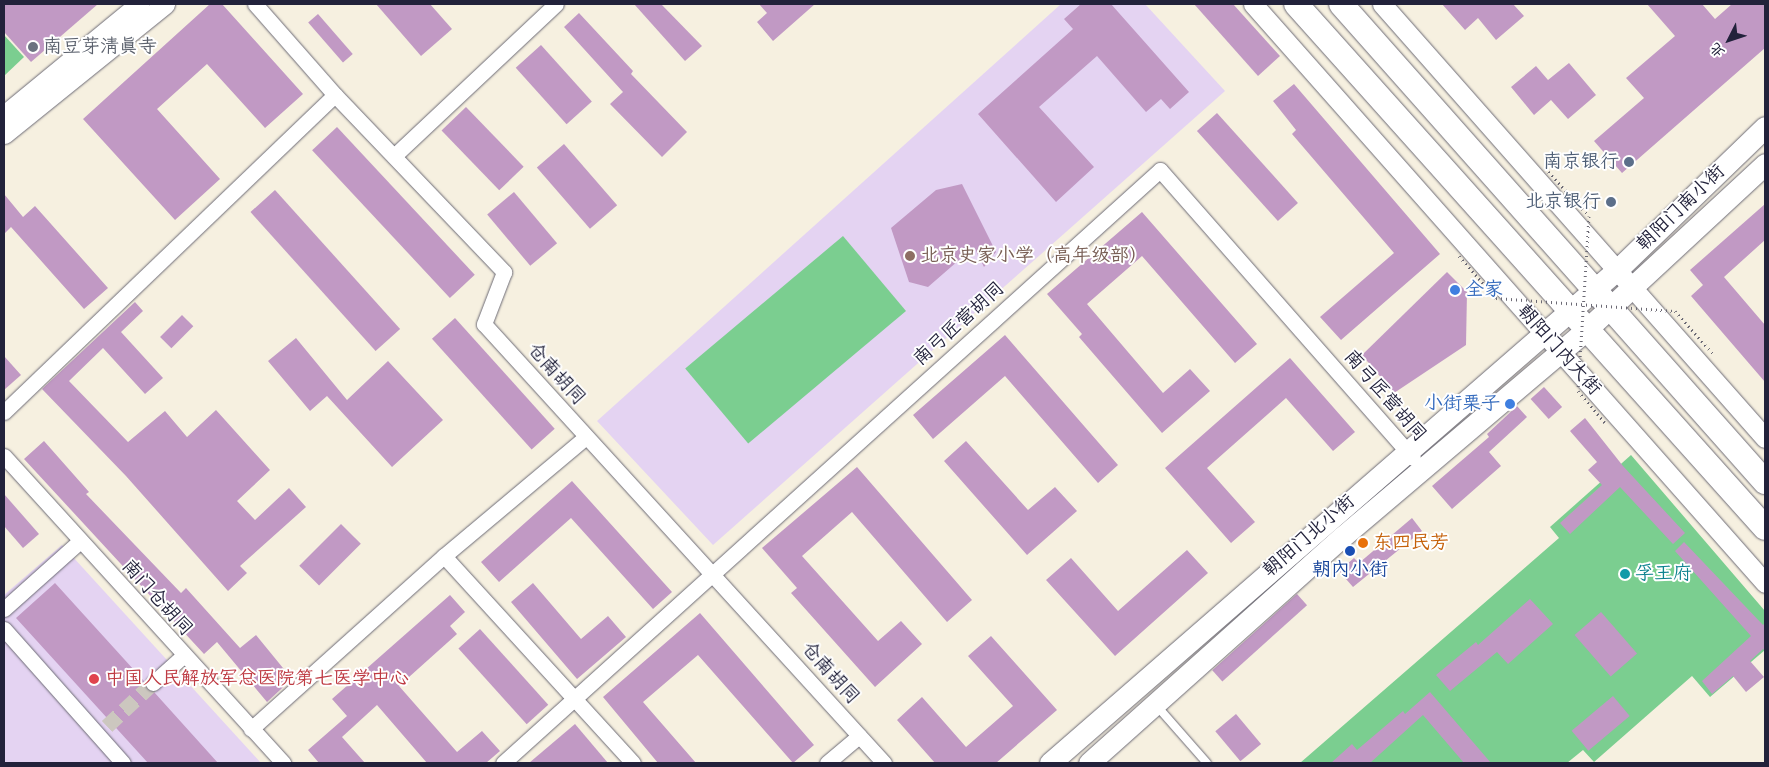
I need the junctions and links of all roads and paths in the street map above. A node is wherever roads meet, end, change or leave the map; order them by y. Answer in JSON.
{"nodes":[{"id":1,"x":138,"y":4,"type":"edge"},
{"id":2,"x":165,"y":4,"type":"edge"},
{"id":3,"x":255,"y":4,"type":"edge"},
{"id":4,"x":556,"y":4,"type":"edge"},
{"id":5,"x":1253,"y":4,"type":"edge"},
{"id":6,"x":1296,"y":4,"type":"edge"},
{"id":7,"x":1341,"y":4,"type":"edge"},
{"id":8,"x":1382,"y":4,"type":"edge"},
{"id":9,"x":335,"y":95,"type":"junction"},
{"id":10,"x":4,"y":114,"type":"edge"},
{"id":11,"x":1765,"y":127,"type":"edge"},
{"id":12,"x":4,"y":134,"type":"edge"},
{"id":13,"x":394,"y":156,"type":"junction"},
{"id":14,"x":1765,"y":164,"type":"edge"},
{"id":15,"x":1545,"y":168,"type":"dead end"},
{"id":16,"x":1459,"y":256,"type":"dead end"},
{"id":17,"x":1616,"y":270,"type":"junction"},
{"id":18,"x":1632,"y":288,"type":"junction"},
{"id":19,"x":1583,"y":301,"type":"junction"},
{"id":20,"x":1611,"y":307,"type":"junction"},
{"id":21,"x":1587,"y":329,"type":"junction"},
{"id":22,"x":1543,"y":333,"type":"junction"},
{"id":23,"x":1560,"y":352,"type":"junction"},
{"id":24,"x":1714,"y":355,"type":"dead end"},
{"id":25,"x":4,"y":412,"type":"edge"},
{"id":26,"x":1606,"y":424,"type":"dead end"},
{"id":27,"x":586,"y":437,"type":"junction"},
{"id":28,"x":1765,"y":438,"type":"edge"},
{"id":29,"x":1408,"y":452,"type":"junction"},
{"id":30,"x":4,"y":456,"type":"edge"},
{"id":31,"x":1422,"y":469,"type":"junction"},
{"id":32,"x":1765,"y":482,"type":"edge"},
{"id":33,"x":1765,"y":528,"type":"edge"},
{"id":34,"x":79,"y":542,"type":"junction"},
{"id":35,"x":444,"y":556,"type":"junction"},
{"id":36,"x":713,"y":572,"type":"junction"},
{"id":37,"x":1765,"y":583,"type":"edge"},
{"id":38,"x":4,"y":609,"type":"edge"},
{"id":39,"x":4,"y":629,"type":"edge"},
{"id":40,"x":183,"y":656,"type":"junction"},
{"id":41,"x":153,"y":683,"type":"tunnel mouth"},
{"id":42,"x":575,"y":701,"type":"junction"},
{"id":43,"x":1155,"y":704,"type":"junction"},
{"id":44,"x":251,"y":729,"type":"junction"},
{"id":45,"x":858,"y":736,"type":"junction"},
{"id":46,"x":122,"y":763,"type":"edge"},
{"id":47,"x":283,"y":763,"type":"edge"},
{"id":48,"x":502,"y":763,"type":"edge"},
{"id":49,"x":633,"y":763,"type":"edge"},
{"id":50,"x":827,"y":763,"type":"edge"},
{"id":51,"x":884,"y":763,"type":"edge"},
{"id":52,"x":1050,"y":763,"type":"edge"},
{"id":53,"x":1089,"y":763,"type":"edge"},
{"id":54,"x":1207,"y":763,"type":"edge"}],
"edges":[{"from":1,"to":10,"type":"street"},
{"from":2,"to":12,"type":"street"},
{"from":3,"to":9,"type":"street","name":"仓南胡同"},
{"from":4,"to":13,"type":"street"},
{"from":5,"to":22,"type":"street","name":"朝阳门内大街"},
{"from":6,"to":19,"type":"main road","name":"朝阳门内大街"},
{"from":7,"to":19,"type":"main road","name":"朝阳门内大街"},
{"from":8,"to":17,"type":"street"},
{"from":9,"to":13,"type":"street","name":"仓南胡同"},
{"from":9,"to":25,"type":"street"},
{"from":11,"to":17,"type":"main road","name":"朝阳门南小街"},
{"from":13,"to":27,"type":"street","name":"仓南胡同"},
{"from":14,"to":18,"type":"main road","name":"朝阳门南小街"},
{"from":15,"to":19,"type":"path","bridge":true},
{"from":16,"to":19,"type":"path","bridge":true},
{"from":17,"to":18,"type":"street"},
{"from":17,"to":19,"type":"main road","name":"朝阳门南小街"},
{"from":18,"to":20,"type":"main road","name":"朝阳门南小街"},
{"from":18,"to":28,"type":"street"},
{"from":19,"to":20,"type":"main road","name":"朝阳门内大街"},
{"from":19,"to":21,"type":"main road","name":"朝阳门内大街"},
{"from":19,"to":22,"type":"main road","name":"朝阳门北小街"},
{"from":19,"to":24,"type":"path","bridge":true},
{"from":19,"to":26,"type":"path","bridge":true},
{"from":20,"to":21,"type":"main road","name":"朝阳门南小街"},
{"from":20,"to":32,"type":"main road","name":"朝阳门内大街"},
{"from":21,"to":23,"type":"main road","name":"朝阳门北小街"},
{"from":21,"to":33,"type":"main road","name":"朝阳门内大街"},
{"from":22,"to":23,"type":"street","name":"朝阳门内大街"},
{"from":22,"to":29,"type":"main road","name":"朝阳门北小街"},
{"from":23,"to":31,"type":"main road","name":"朝阳门北小街"},
{"from":23,"to":37,"type":"street","name":"朝阳门内大街"},
{"from":27,"to":35,"type":"street"},
{"from":27,"to":36,"type":"street","name":"仓南胡同"},
{"from":29,"to":31,"type":"street","name":"南弓匠营胡同"},
{"from":29,"to":36,"type":"street","name":"南弓匠营胡同"},
{"from":29,"to":52,"type":"main road","name":"朝阳门北小街"},
{"from":30,"to":34,"type":"street","name":"南门仓胡同"},
{"from":31,"to":43,"type":"main road","name":"朝阳门北小街"},
{"from":34,"to":38,"type":"street"},
{"from":34,"to":40,"type":"street","name":"南门仓胡同"},
{"from":35,"to":42,"type":"street"},
{"from":35,"to":44,"type":"street"},
{"from":36,"to":42,"type":"street"},
{"from":36,"to":45,"type":"street","name":"仓南胡同"},
{"from":39,"to":46,"type":"street"},
{"from":40,"to":41,"type":"street"},
{"from":40,"to":44,"type":"street","name":"南门仓胡同"},
{"from":42,"to":48,"type":"street"},
{"from":42,"to":49,"type":"street"},
{"from":43,"to":53,"type":"main road","name":"朝阳门北小街"},
{"from":43,"to":54,"type":"lane"},
{"from":44,"to":47,"type":"street","name":"南门仓胡同"},
{"from":45,"to":50,"type":"street"},
{"from":45,"to":51,"type":"street","name":"仓南胡同"}]}
